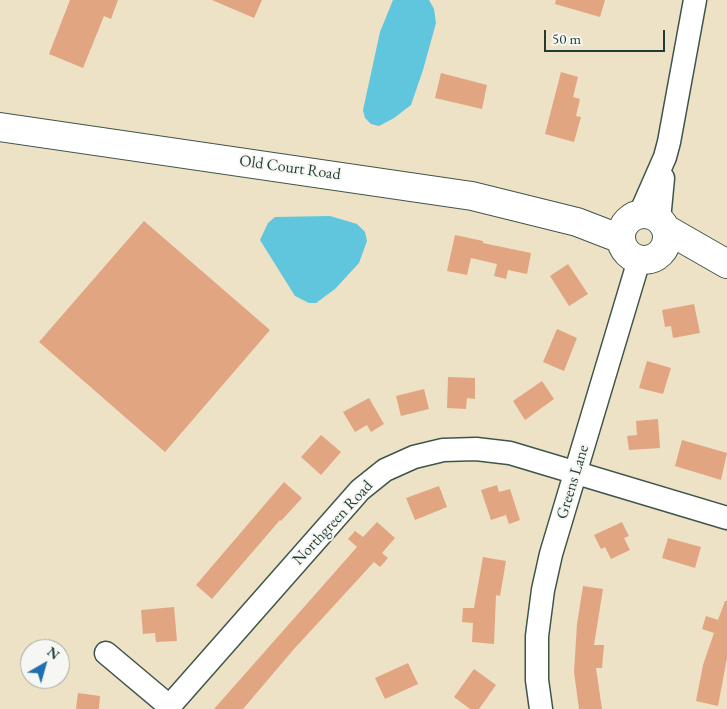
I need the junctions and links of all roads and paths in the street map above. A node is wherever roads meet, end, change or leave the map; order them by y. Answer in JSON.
{"nodes":[{"id":1,"x":695,"y":0,"type":"edge"},
{"id":2,"x":0,"y":127,"type":"edge"},
{"id":3,"x":646,"y":228,"type":"junction"},
{"id":4,"x":639,"y":260,"type":"joint"},
{"id":5,"x":727,"y":264,"type":"edge"},
{"id":6,"x":576,"y":474,"type":"junction"},
{"id":7,"x":727,"y":518,"type":"edge"},
{"id":8,"x":106,"y":653,"type":"dead end"},
{"id":9,"x":168,"y":708,"type":"edge"},
{"id":10,"x":540,"y":709,"type":"edge"}],
"edges":[{"from":1,"to":3,"type":"street"},
{"from":2,"to":3,"type":"main road","name":"Old Court Road"},
{"from":3,"to":4,"type":"main road"},
{"from":3,"to":5,"type":"main road","name":"Old Court Road"},
{"from":4,"to":6,"type":"street","name":"Greens Lane"},
{"from":6,"to":7,"type":"street","name":"Northgreen Road"},
{"from":6,"to":9,"type":"street","name":"Northgreen Road"},
{"from":6,"to":10,"type":"street","name":"Greens Lane"},
{"from":8,"to":9,"type":"street"}]}
